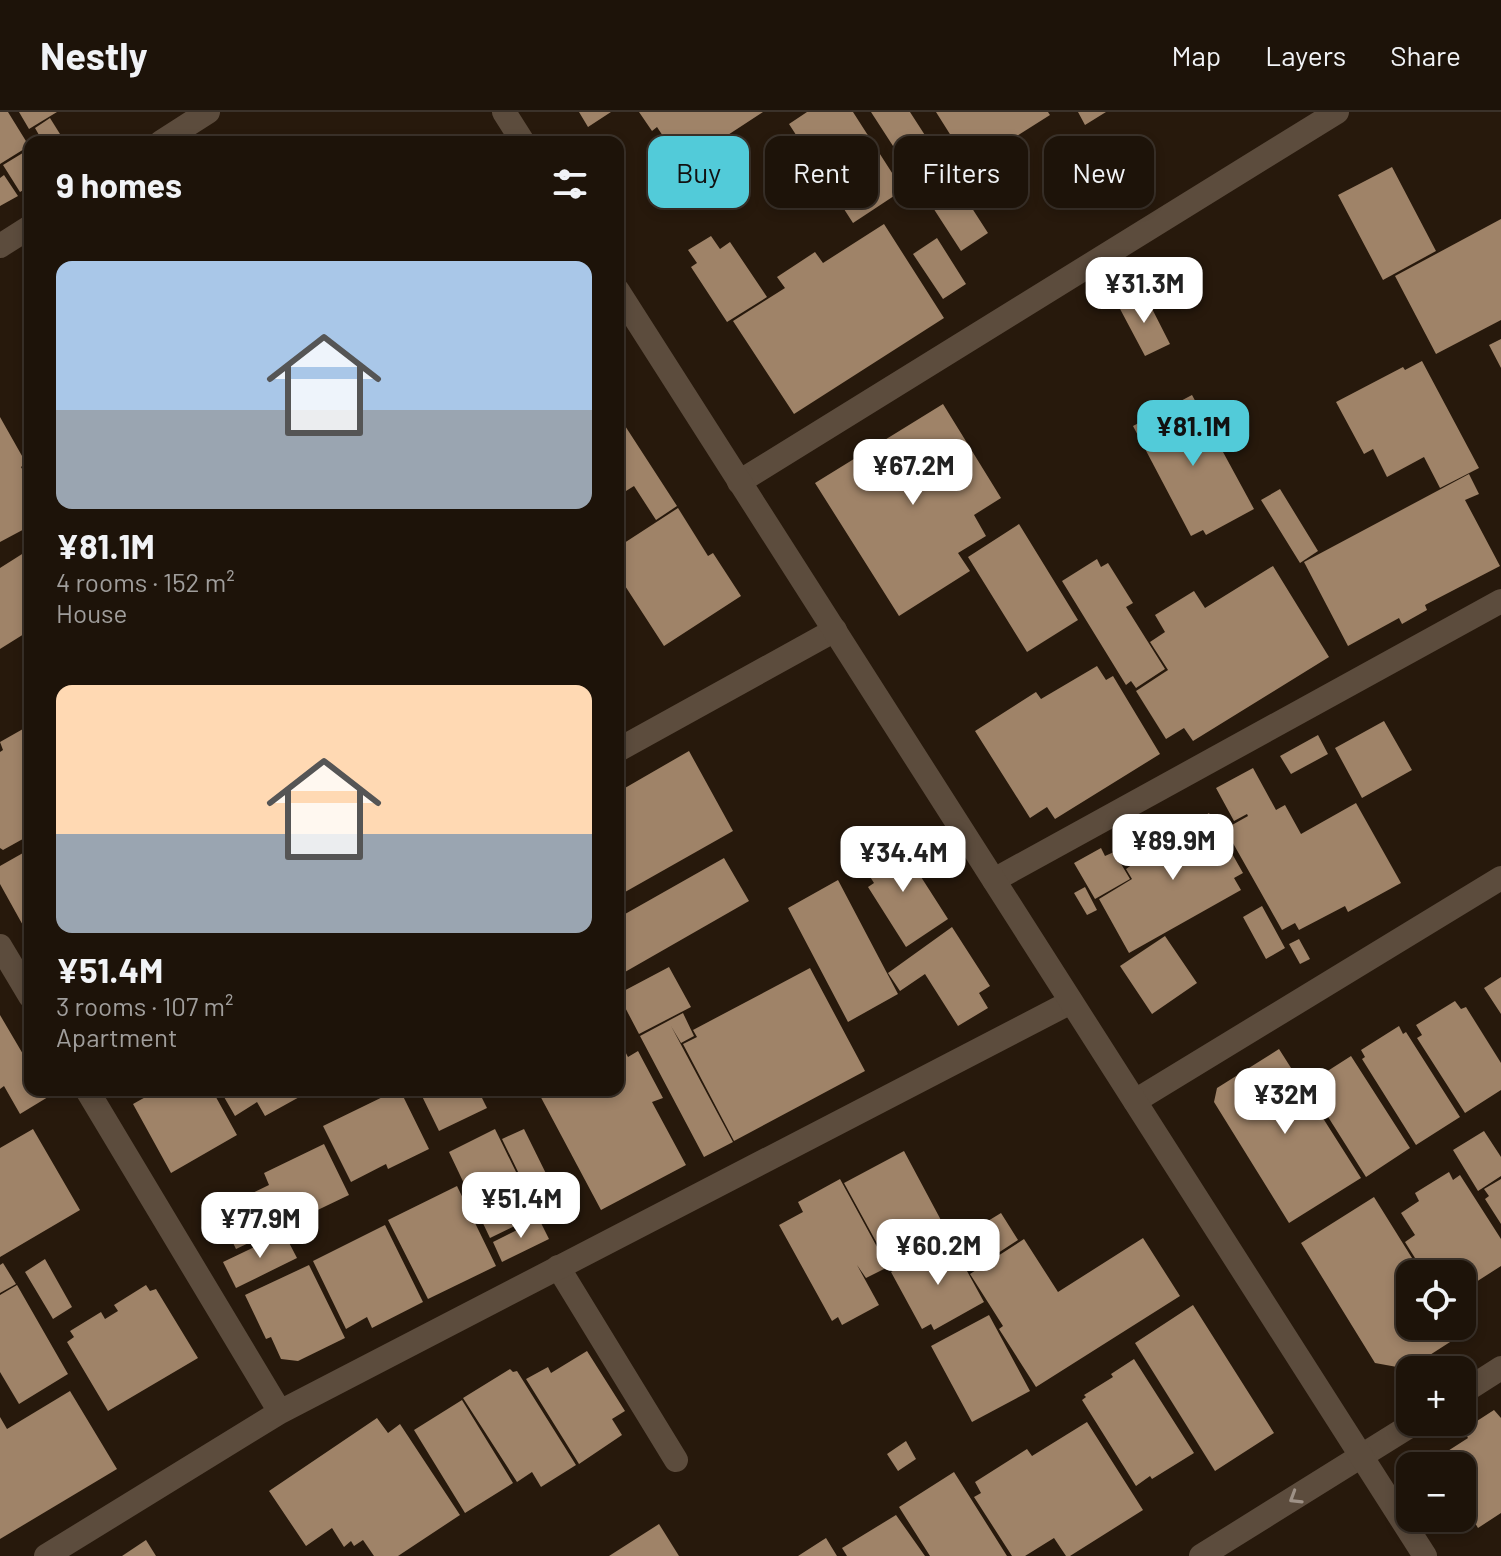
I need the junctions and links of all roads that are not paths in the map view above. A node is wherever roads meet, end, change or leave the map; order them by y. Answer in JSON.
{"nodes":[{"id":1,"x":208,"y":112,"type":"edge"},
{"id":2,"x":504,"y":112,"type":"edge"},
{"id":3,"x":1337,"y":112,"type":"edge"},
{"id":4,"x":170,"y":136,"type":"edge"},
{"id":5,"x":519,"y":136,"type":"edge"},
{"id":6,"x":24,"y":231,"type":"edge"},
{"id":7,"x":0,"y":246,"type":"edge"},
{"id":8,"x":624,"y":300,"type":"edge"},
{"id":9,"x":739,"y":482,"type":"junction"},
{"id":10,"x":1501,"y":601,"type":"edge"},
{"id":11,"x":835,"y":630,"type":"junction"},
{"id":12,"x":624,"y":747,"type":"edge"},
{"id":13,"x":1501,"y":878,"type":"edge"},
{"id":14,"x":994,"y":880,"type":"junction"},
{"id":15,"x":0,"y":946,"type":"edge"},
{"id":16,"x":24,"y":986,"type":"edge"},
{"id":17,"x":1071,"y":1002,"type":"junction"},
{"id":18,"x":91,"y":1096,"type":"edge"},
{"id":19,"x":1135,"y":1101,"type":"junction"},
{"id":20,"x":558,"y":1267,"type":"junction"},
{"id":21,"x":1501,"y":1368,"type":"edge"},
{"id":22,"x":1476,"y":1384,"type":"edge"},
{"id":23,"x":280,"y":1412,"type":"junction"},
{"id":24,"x":1396,"y":1435,"type":"edge"},
{"id":25,"x":1361,"y":1457,"type":"junction"},
{"id":26,"x":676,"y":1460,"type":"dead end"},
{"id":27,"x":46,"y":1556,"type":"edge"},
{"id":28,"x":1201,"y":1556,"type":"edge"},
{"id":29,"x":1425,"y":1556,"type":"edge"}],
"edges":[{"from":1,"to":4,"type":"street"},
{"from":2,"to":5,"type":"street"},
{"from":3,"to":9,"type":"street"},
{"from":6,"to":7,"type":"street"},
{"from":8,"to":9,"type":"street"},
{"from":9,"to":11,"type":"street"},
{"from":10,"to":14,"type":"street"},
{"from":11,"to":12,"type":"street"},
{"from":11,"to":14,"type":"street"},
{"from":13,"to":19,"type":"street"},
{"from":14,"to":17,"type":"street"},
{"from":15,"to":16,"type":"street"},
{"from":17,"to":19,"type":"street"},
{"from":17,"to":20,"type":"street"},
{"from":18,"to":23,"type":"street"},
{"from":19,"to":25,"type":"street"},
{"from":20,"to":23,"type":"street"},
{"from":20,"to":26,"type":"street"},
{"from":21,"to":22,"type":"street"},
{"from":23,"to":27,"type":"street"},
{"from":24,"to":25,"type":"street"},
{"from":25,"to":28,"type":"street","one_way":true},
{"from":25,"to":29,"type":"street"}]}
